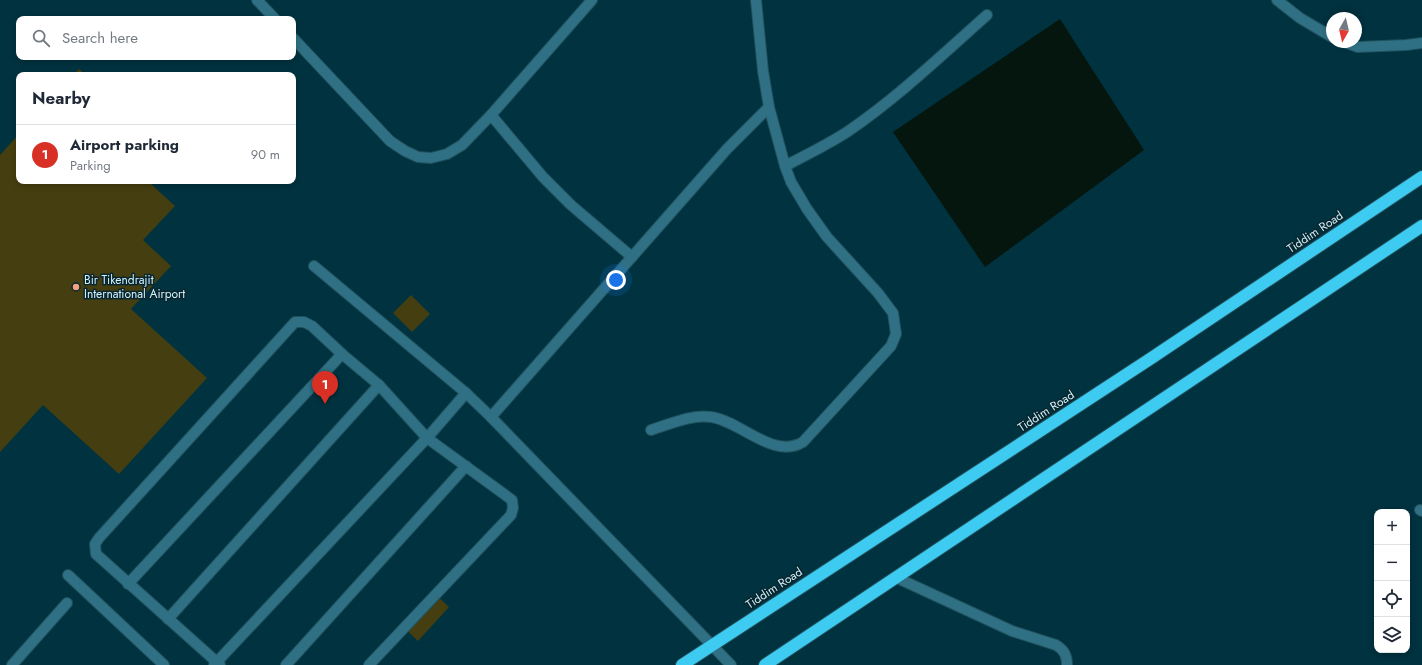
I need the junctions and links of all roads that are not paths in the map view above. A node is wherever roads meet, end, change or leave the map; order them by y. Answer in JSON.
{"nodes":[{"id":1,"x":257,"y":0,"type":"edge"},
{"id":2,"x":592,"y":0,"type":"edge"},
{"id":3,"x":756,"y":0,"type":"edge"},
{"id":4,"x":1277,"y":0,"type":"edge"},
{"id":5,"x":987,"y":15,"type":"dead end"},
{"id":6,"x":272,"y":16,"type":"edge"},
{"id":7,"x":1326,"y":33,"type":"edge"},
{"id":8,"x":296,"y":41,"type":"edge"},
{"id":9,"x":1422,"y":43,"type":"edge"},
{"id":10,"x":1362,"y":47,"type":"edge"},
{"id":11,"x":769,"y":107,"type":"junction"},
{"id":12,"x":491,"y":116,"type":"junction"},
{"id":13,"x":785,"y":166,"type":"junction"},
{"id":14,"x":1422,"y":177,"type":"edge"},
{"id":15,"x":1422,"y":226,"type":"edge"},
{"id":16,"x":632,"y":257,"type":"junction"},
{"id":17,"x":314,"y":266,"type":"dead end"},
{"id":18,"x":342,"y":354,"type":"junction"},
{"id":19,"x":379,"y":385,"type":"junction"},
{"id":20,"x":466,"y":393,"type":"junction"},
{"id":21,"x":491,"y":417,"type":"junction"},
{"id":22,"x":651,"y":430,"type":"dead end"},
{"id":23,"x":426,"y":438,"type":"junction"},
{"id":24,"x":466,"y":466,"type":"junction"},
{"id":25,"x":68,"y":575,"type":"dead end"},
{"id":26,"x":895,"y":577,"type":"junction"},
{"id":27,"x":128,"y":584,"type":"junction"},
{"id":28,"x":67,"y":603,"type":"dead end"},
{"id":29,"x":168,"y":619,"type":"junction"},
{"id":30,"x":711,"y":646,"type":"junction"},
{"id":31,"x":217,"y":664,"type":"edge"},
{"id":32,"x":12,"y":665,"type":"edge"},
{"id":33,"x":164,"y":665,"type":"edge"},
{"id":34,"x":286,"y":665,"type":"edge"},
{"id":35,"x":368,"y":665,"type":"edge"},
{"id":36,"x":682,"y":665,"type":"edge"},
{"id":37,"x":731,"y":665,"type":"edge"},
{"id":38,"x":764,"y":665,"type":"edge"},
{"id":39,"x":1067,"y":665,"type":"edge"}],
"edges":[{"from":1,"to":6,"type":"street"},
{"from":2,"to":12,"type":"street"},
{"from":3,"to":11,"type":"street"},
{"from":4,"to":7,"type":"street"},
{"from":5,"to":13,"type":"street"},
{"from":8,"to":12,"type":"street"},
{"from":9,"to":10,"type":"street"},
{"from":11,"to":13,"type":"street"},
{"from":11,"to":16,"type":"street"},
{"from":12,"to":16,"type":"street"},
{"from":13,"to":22,"type":"street"},
{"from":14,"to":30,"type":"highway","name":"Tiddim Road"},
{"from":15,"to":26,"type":"highway"},
{"from":16,"to":21,"type":"street"},
{"from":17,"to":20,"type":"street"},
{"from":18,"to":19,"type":"street"},
{"from":18,"to":27,"type":"street"},
{"from":18,"to":27,"type":"street"},
{"from":19,"to":23,"type":"street"},
{"from":19,"to":29,"type":"street"},
{"from":20,"to":21,"type":"street"},
{"from":20,"to":23,"type":"street"},
{"from":21,"to":30,"type":"street"},
{"from":23,"to":24,"type":"street"},
{"from":23,"to":31,"type":"street"},
{"from":24,"to":34,"type":"street"},
{"from":24,"to":35,"type":"street"},
{"from":25,"to":33,"type":"street"},
{"from":26,"to":38,"type":"highway"},
{"from":26,"to":39,"type":"street"},
{"from":27,"to":29,"type":"street"},
{"from":28,"to":32,"type":"street"},
{"from":29,"to":31,"type":"street"},
{"from":30,"to":36,"type":"highway","name":"Tiddim Road"},
{"from":30,"to":37,"type":"street"}]}
